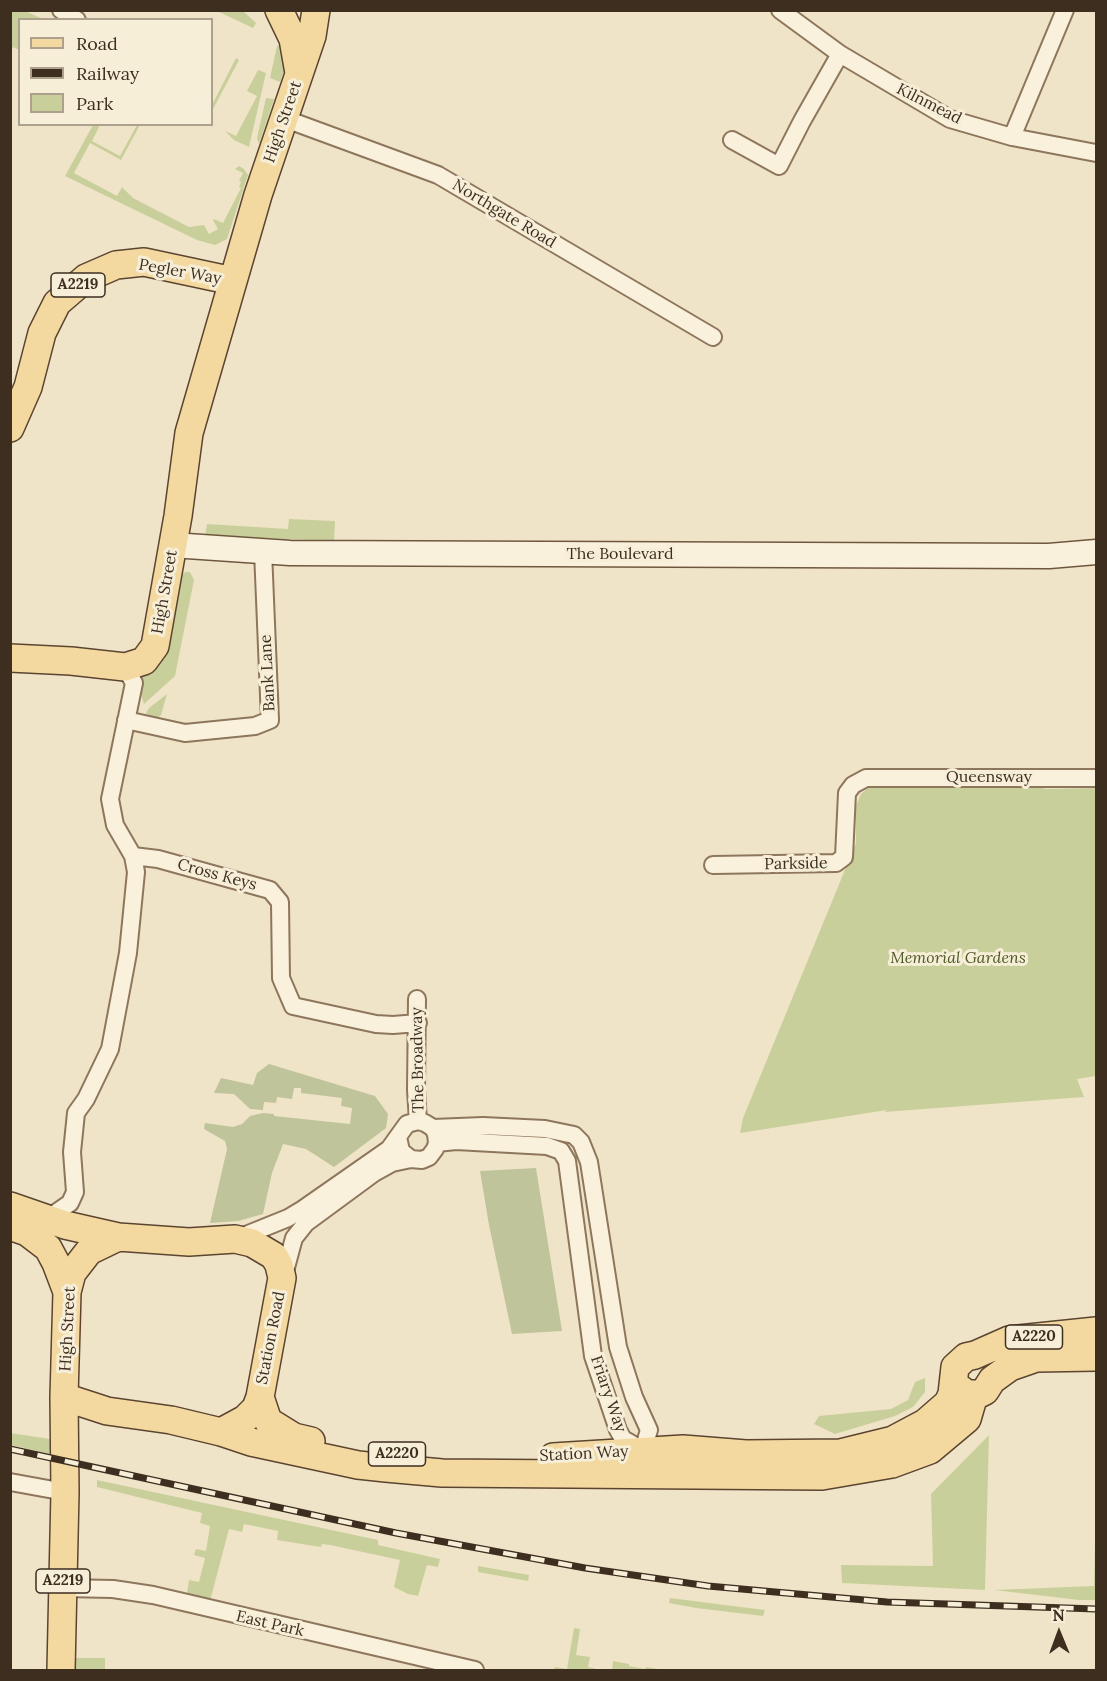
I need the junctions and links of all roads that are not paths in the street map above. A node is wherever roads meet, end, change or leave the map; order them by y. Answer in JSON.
{"nodes":[{"id":1,"x":60,"y":10,"type":"edge"},
{"id":2,"x":279,"y":10,"type":"edge"},
{"id":3,"x":284,"y":10,"type":"edge"},
{"id":4,"x":300,"y":10,"type":"edge"},
{"id":5,"x":316,"y":10,"type":"edge"},
{"id":6,"x":1065,"y":10,"type":"edge"},
{"id":7,"x":788,"y":13,"type":"edge"},
{"id":8,"x":74,"y":18,"type":"edge"},
{"id":9,"x":840,"y":54,"type":"junction"},
{"id":10,"x":299,"y":74,"type":"junction"},
{"id":11,"x":283,"y":118,"type":"junction"},
{"id":12,"x":1012,"y":137,"type":"junction"},
{"id":13,"x":732,"y":140,"type":"dead end"},
{"id":14,"x":1096,"y":153,"type":"edge"},
{"id":15,"x":233,"y":282,"type":"junction"},
{"id":16,"x":713,"y":337,"type":"dead end"},
{"id":17,"x":10,"y":428,"type":"edge"},
{"id":18,"x":1096,"y":537,"type":"edge"},
{"id":19,"x":172,"y":545,"type":"junction"},
{"id":20,"x":262,"y":551,"type":"junction"},
{"id":21,"x":1096,"y":552,"type":"edge"},
{"id":22,"x":1068,"y":554,"type":"junction"},
{"id":23,"x":10,"y":658,"type":"edge"},
{"id":24,"x":125,"y":667,"type":"junction"},
{"id":25,"x":126,"y":720,"type":"junction"},
{"id":26,"x":881,"y":777,"type":"joint"},
{"id":27,"x":1096,"y":778,"type":"edge"},
{"id":28,"x":133,"y":856,"type":"junction"},
{"id":29,"x":713,"y":865,"type":"dead end"},
{"id":30,"x":417,"y":999,"type":"dead end"},
{"id":31,"x":418,"y":1023,"type":"junction"},
{"id":32,"x":429,"y":1131,"type":"junction"},
{"id":33,"x":398,"y":1137,"type":"junction"},
{"id":34,"x":411,"y":1159,"type":"junction"},
{"id":35,"x":10,"y":1206,"type":"edge"},
{"id":36,"x":47,"y":1219,"type":"junction"},
{"id":37,"x":10,"y":1226,"type":"edge"},
{"id":38,"x":118,"y":1237,"type":"junction"},
{"id":39,"x":235,"y":1239,"type":"junction"},
{"id":40,"x":282,"y":1278,"type":"junction"},
{"id":41,"x":67,"y":1292,"type":"junction"},
{"id":42,"x":1096,"y":1331,"type":"edge"},
{"id":43,"x":1096,"y":1357,"type":"edge"},
{"id":44,"x":973,"y":1385,"type":"junction"},
{"id":45,"x":64,"y":1397,"type":"junction"},
{"id":46,"x":260,"y":1397,"type":"junction"},
{"id":47,"x":106,"y":1412,"type":"junction"},
{"id":48,"x":221,"y":1432,"type":"junction"},
{"id":49,"x":66,"y":1446,"type":"junction"},
{"id":50,"x":643,"y":1462,"type":"junction"},
{"id":51,"x":442,"y":1464,"type":"junction"},
{"id":52,"x":10,"y":1482,"type":"edge"},
{"id":53,"x":65,"y":1492,"type":"junction"},
{"id":54,"x":63,"y":1588,"type":"junction"},
{"id":55,"x":61,"y":1671,"type":"edge"},
{"id":56,"x":475,"y":1671,"type":"edge"}],
"edges":[{"from":1,"to":8,"type":"street"},
{"from":2,"to":10,"type":"main road","name":"High Street"},
{"from":3,"to":4,"type":"main road"},
{"from":5,"to":10,"type":"main road","name":"High Street"},
{"from":6,"to":12,"type":"street"},
{"from":7,"to":9,"type":"street","name":"Kilnmead"},
{"from":9,"to":12,"type":"street","name":"Kilnmead"},
{"from":9,"to":13,"type":"street"},
{"from":10,"to":11,"type":"main road","name":"High Street"},
{"from":11,"to":15,"type":"main road","name":"High Street"},
{"from":11,"to":16,"type":"street","name":"Northgate Road"},
{"from":12,"to":14,"type":"street","name":"Kilnmead"},
{"from":15,"to":17,"type":"main road","name":"Pegler Way","number":"A2219"},
{"from":15,"to":19,"type":"main road","name":"High Street"},
{"from":18,"to":22,"type":"street","name":"The Boulevard"},
{"from":19,"to":20,"type":"street","name":"The Boulevard"},
{"from":19,"to":24,"type":"main road","name":"High Street"},
{"from":20,"to":22,"type":"street","name":"The Boulevard"},
{"from":20,"to":25,"type":"street","name":"Bank Lane"},
{"from":21,"to":22,"type":"street","name":"The Boulevard"},
{"from":23,"to":24,"type":"main road"},
{"from":24,"to":25,"type":"street"},
{"from":25,"to":28,"type":"street"},
{"from":26,"to":27,"type":"street","name":"Queensway"},
{"from":26,"to":29,"type":"street","name":"Parkside"},
{"from":28,"to":31,"type":"street","name":"Cross Keys"},
{"from":28,"to":36,"type":"street"},
{"from":30,"to":31,"type":"street","name":"The Broadway"},
{"from":31,"to":32,"type":"street","name":"The Broadway"},
{"from":32,"to":33,"type":"street"},
{"from":32,"to":34,"type":"street"},
{"from":32,"to":50,"type":"street","name":"Friary Way"},
{"from":32,"to":50,"type":"street","name":"Friary Way"},
{"from":33,"to":34,"type":"street"},
{"from":33,"to":39,"type":"street"},
{"from":34,"to":40,"type":"street"},
{"from":35,"to":36,"type":"main road","number":"A2219"},
{"from":36,"to":38,"type":"main road","number":"A2219"},
{"from":37,"to":41,"type":"main road","number":"A2219"},
{"from":38,"to":39,"type":"main road","number":"A2219"},
{"from":38,"to":41,"type":"main road","name":"High Street","number":"A2219"},
{"from":39,"to":40,"type":"main road","number":"A2219"},
{"from":40,"to":46,"type":"main road","name":"Station Road"},
{"from":41,"to":45,"type":"main road","name":"High Street","number":"A2219"},
{"from":42,"to":44,"type":"main road","name":"Station Way","number":"A2220"},
{"from":43,"to":44,"type":"main road","number":"A2220"},
{"from":44,"to":50,"type":"main road","name":"Station Way","number":"A2220"},
{"from":45,"to":47,"type":"main road","name":"Station Way"},
{"from":45,"to":49,"type":"main road","name":"High Street","number":"A2219"},
{"from":46,"to":48,"type":"main road"},
{"from":46,"to":51,"type":"main road","name":"Station Way","number":"A2220"},
{"from":47,"to":48,"type":"main road","name":"Station Way"},
{"from":47,"to":49,"type":"main road"},
{"from":48,"to":51,"type":"main road","name":"Station Way","number":"A2220"},
{"from":49,"to":53,"type":"main road","number":"A2219"},
{"from":50,"to":51,"type":"main road","name":"Station Way","number":"A2220"},
{"from":52,"to":53,"type":"street"},
{"from":53,"to":54,"type":"main road","number":"A2219"},
{"from":54,"to":55,"type":"main road","number":"A2219"},
{"from":54,"to":56,"type":"street","name":"East Park"}]}
